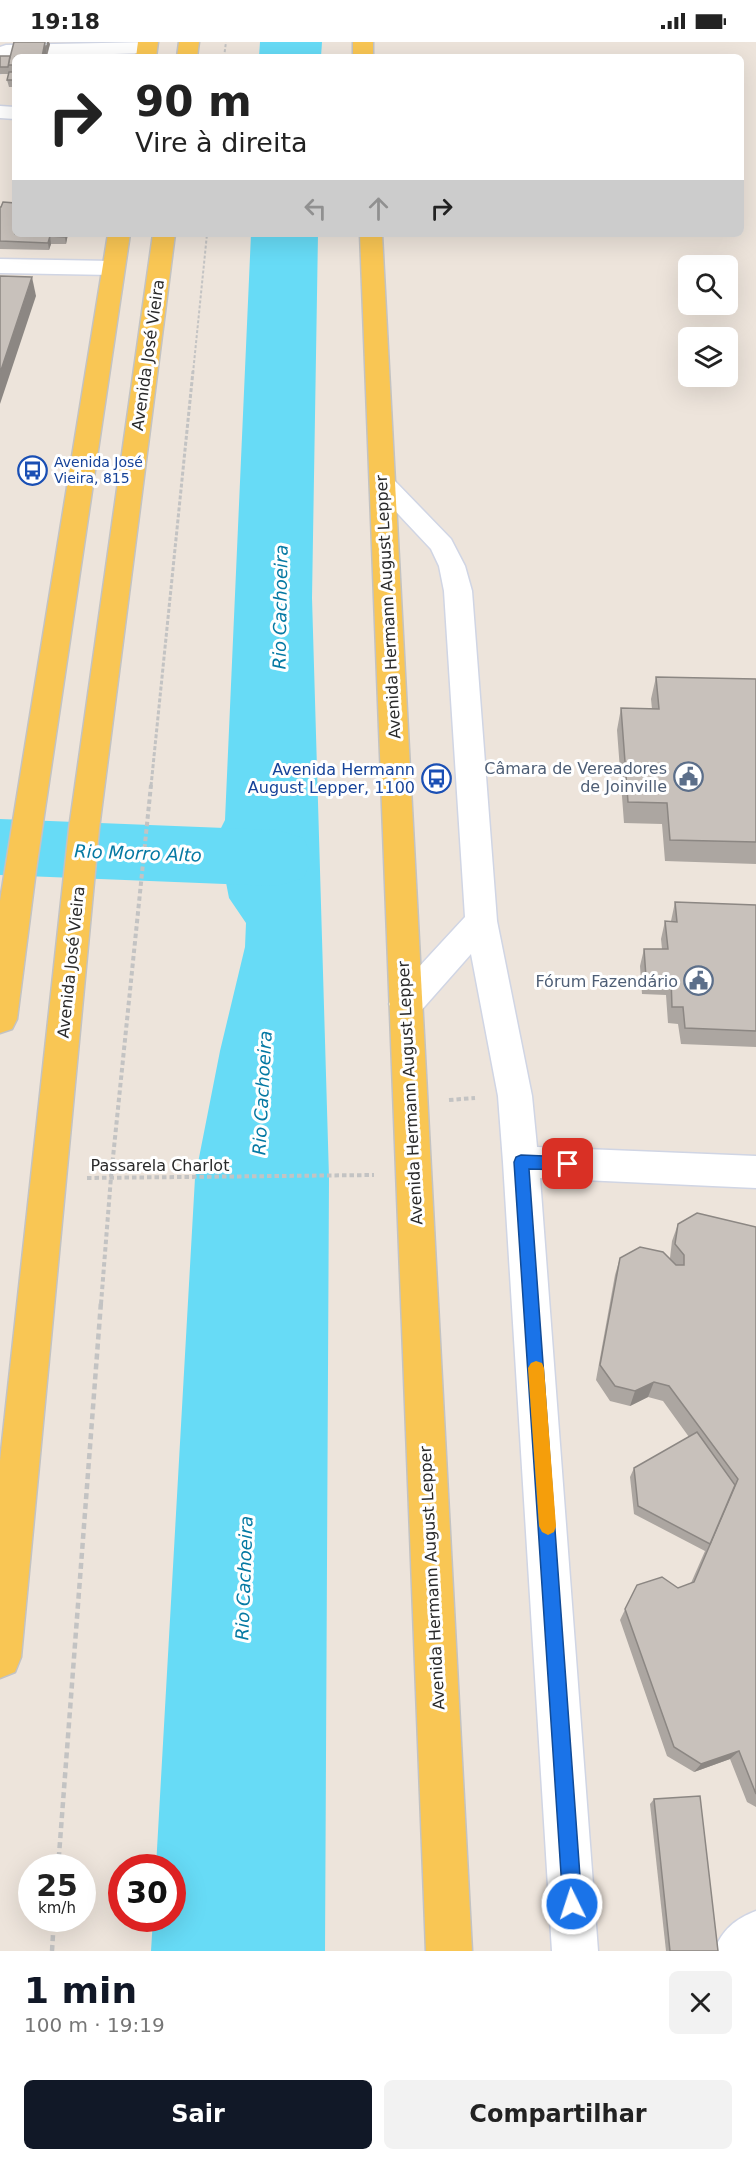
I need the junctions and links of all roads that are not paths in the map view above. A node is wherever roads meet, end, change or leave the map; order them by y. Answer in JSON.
{"nodes":[{"id":1,"x":147,"y":49,"type":"edge"},
{"id":2,"x":0,"y":67,"type":"edge"},
{"id":3,"x":118,"y":237,"type":"edge"},
{"id":4,"x":164,"y":237,"type":"edge"},
{"id":5,"x":371,"y":237,"type":"edge"},
{"id":6,"x":0,"y":266,"type":"edge"},
{"id":7,"x":113,"y":268,"type":"junction"},
{"id":8,"x":383,"y":484,"type":"junction"},
{"id":9,"x":481,"y":921,"type":"junction"},
{"id":10,"x":406,"y":1004,"type":"junction"},
{"id":11,"x":0,"y":1018,"type":"edge"},
{"id":12,"x":521,"y":1162,"type":"junction"},
{"id":13,"x":756,"y":1172,"type":"edge"},
{"id":14,"x":0,"y":1657,"type":"edge"},
{"id":15,"x":756,"y":1934,"type":"edge"},
{"id":16,"x":449,"y":1951,"type":"edge"},
{"id":17,"x":575,"y":1951,"type":"edge"},
{"id":18,"x":736,"y":1951,"type":"edge"}],
"edges":[{"from":1,"to":2,"type":"street"},
{"from":3,"to":7,"type":"main road"},
{"from":4,"to":14,"type":"main road","name":"Avenida José Vieira"},
{"from":5,"to":8,"type":"main road","name":"Avenida Hermann August Lepper"},
{"from":6,"to":7,"type":"street"},
{"from":7,"to":11,"type":"main road"},
{"from":8,"to":9,"type":"street"},
{"from":8,"to":10,"type":"main road","name":"Avenida Hermann August Lepper"},
{"from":9,"to":10,"type":"street"},
{"from":9,"to":12,"type":"street"},
{"from":10,"to":16,"type":"main road","name":"Avenida Hermann August Lepper"},
{"from":12,"to":13,"type":"street"},
{"from":12,"to":17,"type":"street"},
{"from":15,"to":18,"type":"street"}]}
